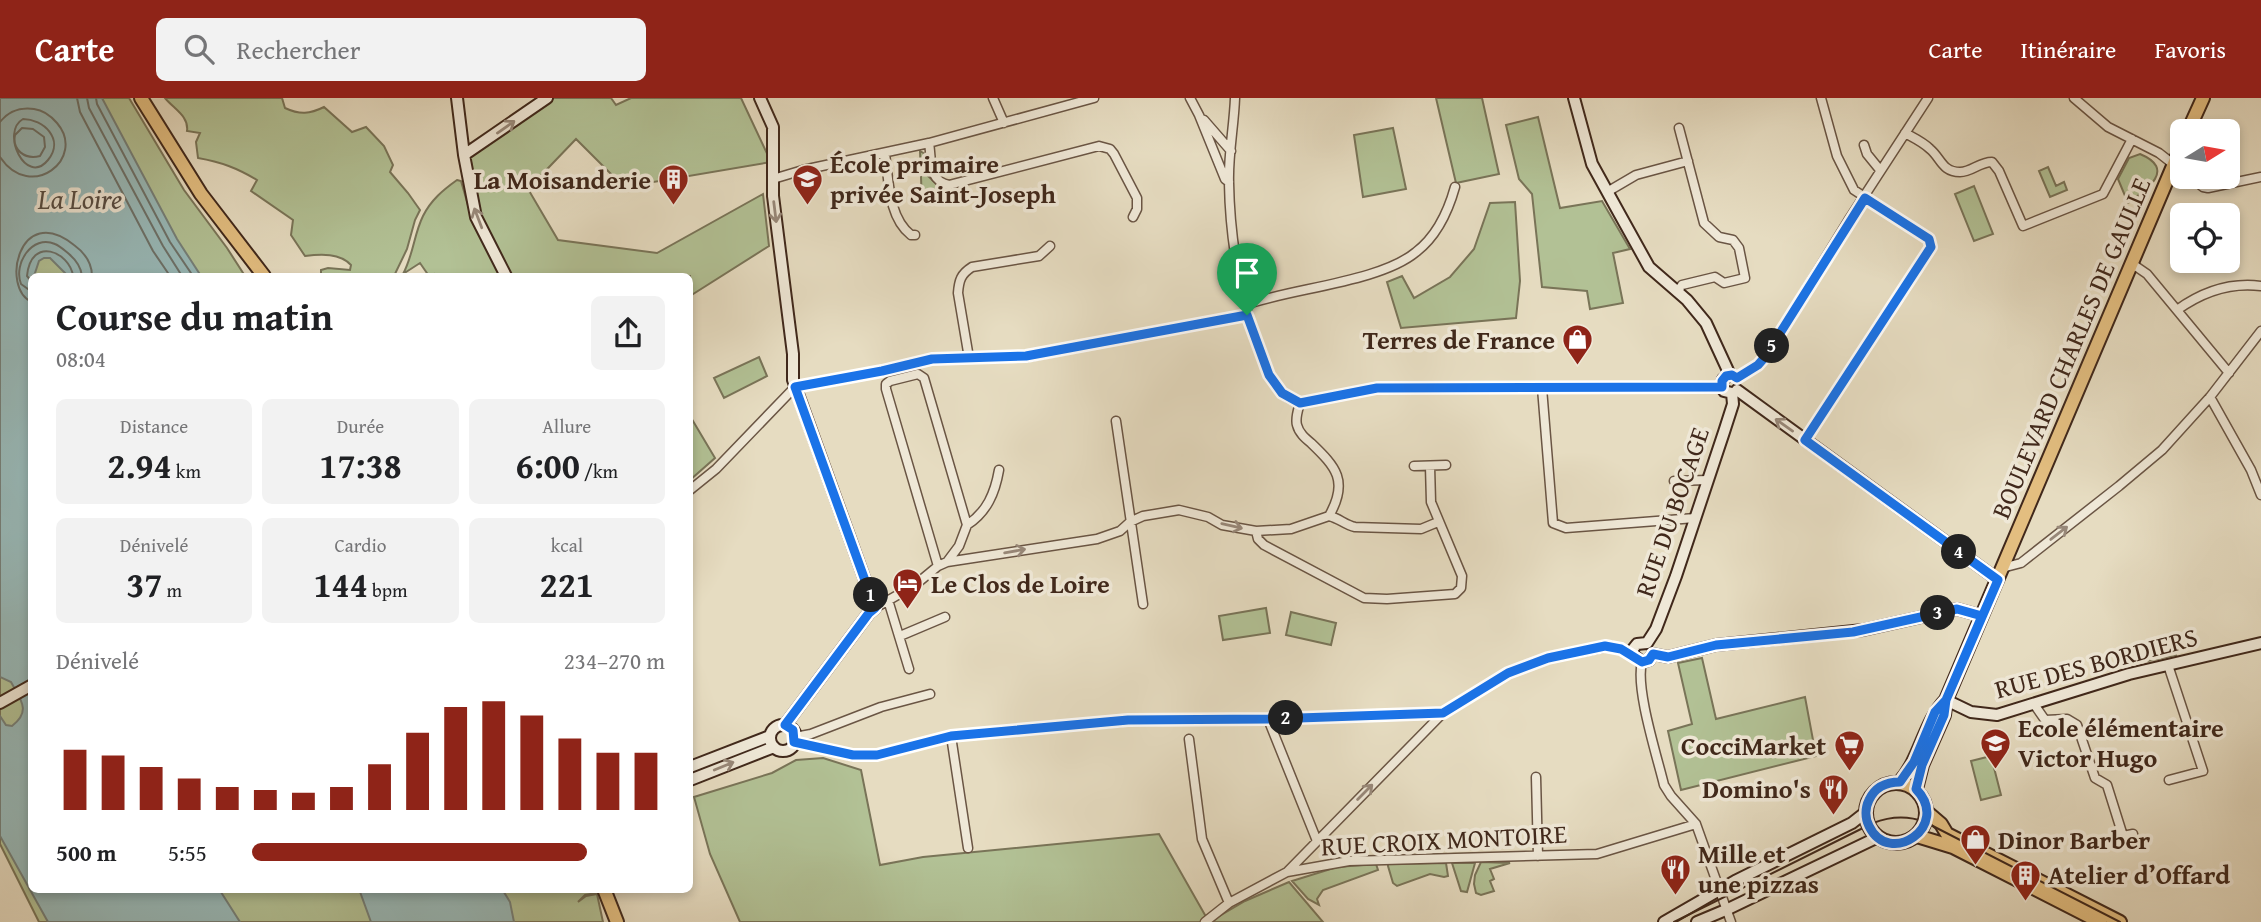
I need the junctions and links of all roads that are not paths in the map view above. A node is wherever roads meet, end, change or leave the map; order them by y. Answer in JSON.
{"nodes":[{"id":1,"x":141,"y":98,"type":"edge"},
{"id":2,"x":457,"y":98,"type":"edge"},
{"id":3,"x":547,"y":98,"type":"edge"},
{"id":4,"x":761,"y":98,"type":"edge"},
{"id":5,"x":993,"y":98,"type":"edge"},
{"id":6,"x":1094,"y":98,"type":"edge"},
{"id":7,"x":1190,"y":98,"type":"edge"},
{"id":8,"x":1235,"y":98,"type":"edge"},
{"id":9,"x":1821,"y":98,"type":"edge"},
{"id":10,"x":1928,"y":98,"type":"edge"},
{"id":11,"x":2074,"y":98,"type":"edge"},
{"id":12,"x":2203,"y":98,"type":"edge"},
{"id":13,"x":1577,"y":99,"type":"edge"},
{"id":14,"x":1199,"y":115,"type":"junction"},
{"id":15,"x":2193,"y":119,"type":"edge"},
{"id":16,"x":1004,"y":123,"type":"junction"},
{"id":17,"x":1679,"y":128,"type":"dead end"},
{"id":18,"x":1905,"y":133,"type":"junction"},
{"id":19,"x":2132,"y":139,"type":"junction"},
{"id":20,"x":929,"y":144,"type":"junction"},
{"id":21,"x":1864,"y":145,"type":"dead end"},
{"id":22,"x":1231,"y":151,"type":"junction"},
{"id":23,"x":886,"y":154,"type":"junction"},
{"id":24,"x":464,"y":155,"type":"junction"},
{"id":25,"x":1688,"y":161,"type":"junction"},
{"id":26,"x":2170,"y":162,"type":"edge"},
{"id":27,"x":1881,"y":170,"type":"junction"},
{"id":28,"x":2261,"y":177,"type":"edge"},
{"id":29,"x":773,"y":179,"type":"junction"},
{"id":30,"x":2240,"y":181,"type":"edge"},
{"id":31,"x":1229,"y":182,"type":"junction"},
{"id":32,"x":2170,"y":185,"type":"edge"},
{"id":33,"x":1455,"y":187,"type":"dead end"},
{"id":34,"x":1607,"y":192,"type":"junction"},
{"id":35,"x":1865,"y":198,"type":"junction"},
{"id":36,"x":1133,"y":217,"type":"dead end"},
{"id":37,"x":915,"y":235,"type":"dead end"},
{"id":38,"x":1050,"y":246,"type":"dead end"},
{"id":39,"x":2132,"y":263,"type":"junction"},
{"id":40,"x":262,"y":273,"type":"edge"},
{"id":41,"x":504,"y":273,"type":"edge"},
{"id":42,"x":2261,"y":286,"type":"edge"},
{"id":43,"x":1677,"y":292,"type":"junction"},
{"id":44,"x":1245,"y":305,"type":"junction"},
{"id":45,"x":2177,"y":310,"type":"junction"},
{"id":46,"x":1247,"y":315,"type":"junction"},
{"id":47,"x":2261,"y":331,"type":"edge"},
{"id":48,"x":969,"y":358,"type":"junction"},
{"id":49,"x":2229,"y":373,"type":"junction"},
{"id":50,"x":1734,"y":384,"type":"junction"},
{"id":51,"x":795,"y":387,"type":"junction"},
{"id":52,"x":1722,"y":387,"type":"joint"},
{"id":53,"x":1542,"y":388,"type":"junction"},
{"id":54,"x":2210,"y":397,"type":"junction"},
{"id":55,"x":1300,"y":403,"type":"junction"},
{"id":56,"x":1116,"y":421,"type":"dead end"},
{"id":57,"x":1805,"y":440,"type":"junction"},
{"id":58,"x":1446,"y":465,"type":"dead end"},
{"id":59,"x":1414,"y":466,"type":"dead end"},
{"id":60,"x":1430,"y":466,"type":"junction"},
{"id":61,"x":999,"y":470,"type":"dead end"},
{"id":62,"x":1708,"y":480,"type":"junction"},
{"id":63,"x":1674,"y":481,"type":"dead end"},
{"id":64,"x":693,"y":487,"type":"edge"},
{"id":65,"x":2261,"y":495,"type":"edge"},
{"id":66,"x":1329,"y":516,"type":"junction"},
{"id":67,"x":1695,"y":517,"type":"junction"},
{"id":68,"x":1130,"y":522,"type":"junction"},
{"id":69,"x":1438,"y":522,"type":"junction"},
{"id":70,"x":967,"y":525,"type":"junction"},
{"id":71,"x":1256,"y":530,"type":"junction"},
{"id":72,"x":947,"y":562,"type":"junction"},
{"id":73,"x":938,"y":566,"type":"junction"},
{"id":74,"x":2000,"y":574,"type":"junction"},
{"id":75,"x":888,"y":600,"type":"junction"},
{"id":76,"x":1143,"y":604,"type":"dead end"},
{"id":77,"x":875,"y":608,"type":"junction"},
{"id":78,"x":1982,"y":616,"type":"junction"},
{"id":79,"x":945,"y":617,"type":"dead end"},
{"id":80,"x":900,"y":636,"type":"junction"},
{"id":81,"x":1647,"y":642,"type":"junction"},
{"id":82,"x":2261,"y":643,"type":"edge"},
{"id":83,"x":1653,"y":654,"type":"junction"},
{"id":84,"x":1638,"y":660,"type":"junction"},
{"id":85,"x":2168,"y":665,"type":"junction"},
{"id":86,"x":909,"y":668,"type":"dead end"},
{"id":87,"x":28,"y":687,"type":"edge"},
{"id":88,"x":930,"y":694,"type":"dead end"},
{"id":89,"x":1946,"y":700,"type":"junction"},
{"id":90,"x":0,"y":703,"type":"edge"},
{"id":91,"x":2034,"y":704,"type":"junction"},
{"id":92,"x":1443,"y":713,"type":"junction"},
{"id":93,"x":1268,"y":719,"type":"junction"},
{"id":94,"x":785,"y":725,"type":"junction"},
{"id":95,"x":951,"y":736,"type":"junction"},
{"id":96,"x":1189,"y":739,"type":"dead end"},
{"id":97,"x":795,"y":740,"type":"junction"},
{"id":98,"x":772,"y":741,"type":"junction"},
{"id":99,"x":693,"y":766,"type":"edge"},
{"id":100,"x":1536,"y":777,"type":"dead end"},
{"id":101,"x":693,"y":779,"type":"edge"},
{"id":102,"x":2169,"y":779,"type":"dead end"},
{"id":103,"x":1900,"y":782,"type":"junction"},
{"id":104,"x":1916,"y":789,"type":"junction"},
{"id":105,"x":1866,"y":812,"type":"junction"},
{"id":106,"x":1927,"y":812,"type":"junction"},
{"id":107,"x":1696,"y":824,"type":"junction"},
{"id":108,"x":2133,"y":834,"type":"dead end"},
{"id":109,"x":1917,"y":836,"type":"junction"},
{"id":110,"x":1880,"y":838,"type":"junction"},
{"id":111,"x":1317,"y":841,"type":"junction"},
{"id":112,"x":968,"y":848,"type":"dead end"},
{"id":113,"x":1538,"y":856,"type":"junction"},
{"id":114,"x":1287,"y":872,"type":"junction"},
{"id":115,"x":1718,"y":890,"type":"junction"},
{"id":116,"x":606,"y":893,"type":"edge"},
{"id":117,"x":613,"y":893,"type":"edge"},
{"id":118,"x":1229,"y":903,"type":"junction"},
{"id":119,"x":1728,"y":909,"type":"junction"},
{"id":120,"x":2108,"y":921,"type":"edge"},
{"id":121,"x":617,"y":922,"type":"edge"},
{"id":122,"x":1205,"y":922,"type":"edge"},
{"id":123,"x":1664,"y":922,"type":"edge"},
{"id":124,"x":1697,"y":922,"type":"edge"},
{"id":125,"x":1731,"y":922,"type":"edge"}],
"edges":[{"from":1,"to":40,"type":"main road"},
{"from":2,"to":24,"type":"street"},
{"from":24,"to":3,"type":"street","one_way":true},
{"from":4,"to":29,"type":"street"},
{"from":5,"to":16,"type":"street"},
{"from":6,"to":16,"type":"street"},
{"from":7,"to":14,"type":"street"},
{"from":8,"to":22,"type":"street"},
{"from":9,"to":35,"type":"street"},
{"from":10,"to":18,"type":"street"},
{"from":11,"to":19,"type":"street"},
{"from":12,"to":15,"type":"main road"},
{"from":13,"to":34,"type":"street"},
{"from":14,"to":22,"type":"street"},
{"from":14,"to":31,"type":"street"},
{"from":16,"to":20,"type":"street"},
{"from":17,"to":25,"type":"street"},
{"from":18,"to":19,"type":"street"},
{"from":18,"to":27,"type":"street"},
{"from":19,"to":26,"type":"street"},
{"from":20,"to":23,"type":"street"},
{"from":20,"to":36,"type":"street"},
{"from":21,"to":27,"type":"street"},
{"from":22,"to":31,"type":"street"},
{"from":23,"to":29,"type":"street"},
{"from":23,"to":37,"type":"street"},
{"from":41,"to":24,"type":"street","one_way":true},
{"from":25,"to":34,"type":"street"},
{"from":25,"to":43,"type":"street"},
{"from":27,"to":35,"type":"street"},
{"from":28,"to":30,"type":"street"},
{"from":29,"to":51,"type":"street","one_way":true},
{"from":31,"to":44,"type":"street"},
{"from":32,"to":39,"type":"main road","name":"BOULEVARD CHARLES DE GAULLE"},
{"from":33,"to":44,"type":"street"},
{"from":34,"to":43,"type":"street"},
{"from":35,"to":50,"type":"street"},
{"from":35,"to":57,"type":"street"},
{"from":38,"to":48,"type":"street"},
{"from":39,"to":45,"type":"street"},
{"from":39,"to":74,"type":"main road","name":"BOULEVARD CHARLES DE GAULLE"},
{"from":42,"to":45,"type":"street"},
{"from":43,"to":50,"type":"street"},
{"from":44,"to":46,"type":"street"},
{"from":45,"to":49,"type":"street"},
{"from":46,"to":48,"type":"street"},
{"from":46,"to":55,"type":"street"},
{"from":47,"to":49,"type":"street"},
{"from":48,"to":51,"type":"street"},
{"from":49,"to":54,"type":"street"},
{"from":50,"to":52,"type":"street"},
{"from":57,"to":50,"type":"street","one_way":true},
{"from":50,"to":62,"type":"street","name":"RUE DU BOCAGE"},
{"from":51,"to":64,"type":"street"},
{"from":51,"to":77,"type":"street"},
{"from":52,"to":53,"type":"street"},
{"from":53,"to":55,"type":"street"},
{"from":53,"to":67,"type":"street"},
{"from":54,"to":65,"type":"street"},
{"from":74,"to":54,"type":"street","one_way":true},
{"from":55,"to":66,"type":"street"},
{"from":56,"to":68,"type":"street"},
{"from":57,"to":74,"type":"street"},
{"from":58,"to":60,"type":"street"},
{"from":59,"to":60,"type":"street"},
{"from":60,"to":69,"type":"street"},
{"from":61,"to":70,"type":"street"},
{"from":62,"to":63,"type":"street"},
{"from":62,"to":67,"type":"street","name":"RUE DU BOCAGE"},
{"from":66,"to":69,"type":"street"},
{"from":66,"to":71,"type":"street"},
{"from":67,"to":81,"type":"street","name":"RUE DU BOCAGE"},
{"from":68,"to":71,"type":"street","one_way":true},
{"from":72,"to":68,"type":"street","one_way":true},
{"from":68,"to":76,"type":"street"},
{"from":69,"to":71,"type":"street"},
{"from":70,"to":72,"type":"street"},
{"from":70,"to":73,"type":"street"},
{"from":72,"to":73,"type":"street"},
{"from":73,"to":75,"type":"street"},
{"from":74,"to":78,"type":"main road","name":"BOULEVARD CHARLES DE GAULLE"},
{"from":75,"to":77,"type":"street"},
{"from":75,"to":80,"type":"street"},
{"from":77,"to":94,"type":"street"},
{"from":78,"to":83,"type":"street"},
{"from":78,"to":89,"type":"main road","name":"BOULEVARD CHARLES DE GAULLE"},
{"from":79,"to":80,"type":"street"},
{"from":80,"to":86,"type":"street"},
{"from":81,"to":83,"type":"street"},
{"from":81,"to":84,"type":"street"},
{"from":82,"to":85,"type":"street","name":"RUE DES BORDIERS"},
{"from":83,"to":84,"type":"street"},
{"from":84,"to":92,"type":"street"},
{"from":84,"to":107,"type":"street"},
{"from":85,"to":91,"type":"street","name":"RUE DES BORDIERS"},
{"from":85,"to":102,"type":"street"},
{"from":87,"to":90,"type":"street"},
{"from":88,"to":97,"type":"street"},
{"from":89,"to":91,"type":"street","name":"RUE DES BORDIERS"},
{"from":89,"to":103,"type":"main road"},
{"from":89,"to":104,"type":"main road"},
{"from":91,"to":108,"type":"street"},
{"from":92,"to":93,"type":"street"},
{"from":111,"to":92,"type":"street","one_way":true},
{"from":93,"to":95,"type":"street"},
{"from":93,"to":111,"type":"street"},
{"from":94,"to":97,"type":"street"},
{"from":94,"to":98,"type":"street"},
{"from":95,"to":97,"type":"street"},
{"from":95,"to":112,"type":"street"},
{"from":96,"to":118,"type":"street"},
{"from":97,"to":98,"type":"street"},
{"from":98,"to":99,"type":"street"},
{"from":101,"to":98,"type":"street","one_way":true},
{"from":100,"to":113,"type":"street"},
{"from":103,"to":104,"type":"main road"},
{"from":103,"to":105,"type":"main road"},
{"from":104,"to":106,"type":"main road"},
{"from":105,"to":110,"type":"main road"},
{"from":105,"to":115,"type":"street"},
{"from":106,"to":109,"type":"main road"},
{"from":106,"to":120,"type":"main road"},
{"from":107,"to":113,"type":"street","name":"RUE CROIX MONTOIRE"},
{"from":107,"to":115,"type":"street"},
{"from":109,"to":110,"type":"main road"},
{"from":109,"to":120,"type":"main road"},
{"from":110,"to":119,"type":"street"},
{"from":111,"to":114,"type":"street"},
{"from":113,"to":114,"type":"street","name":"RUE CROIX MONTOIRE"},
{"from":114,"to":118,"type":"street","name":"RUE CROIX MONTOIRE"},
{"from":115,"to":119,"type":"street"},
{"from":115,"to":123,"type":"street"},
{"from":116,"to":121,"type":"main road"},
{"from":117,"to":121,"type":"main road"},
{"from":118,"to":122,"type":"street","name":"RUE CROIX MONTOIRE"},
{"from":119,"to":124,"type":"street"},
{"from":119,"to":125,"type":"street"}]}
